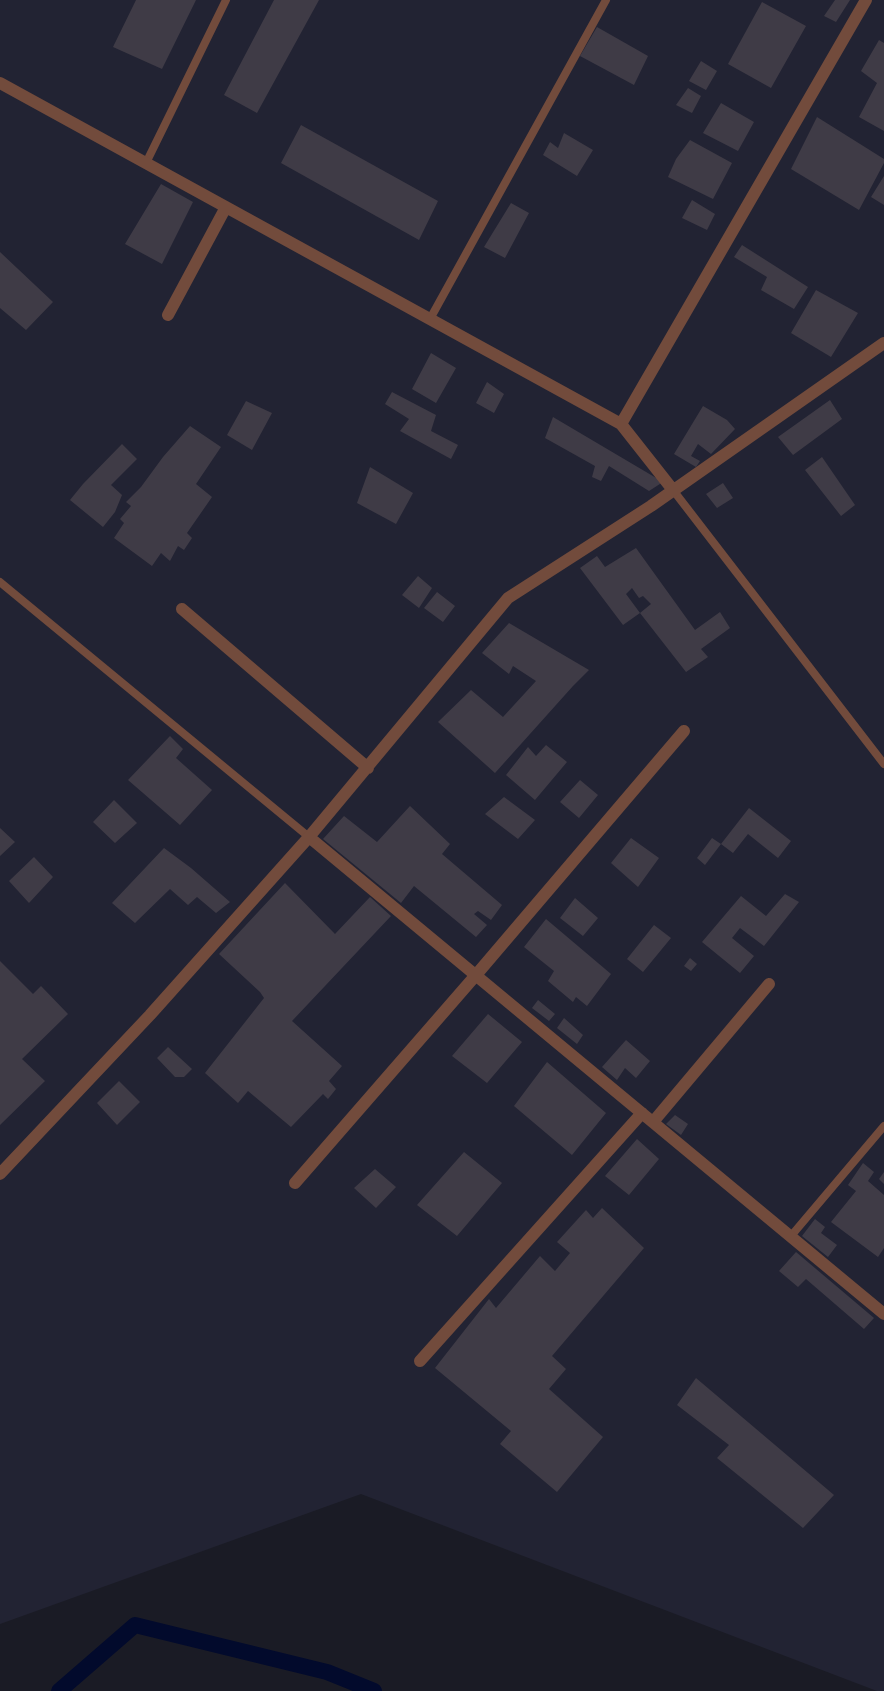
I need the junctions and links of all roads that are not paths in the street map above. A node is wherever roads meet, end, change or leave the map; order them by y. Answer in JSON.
{"nodes":[{"id":1,"x":226,"y":0,"type":"edge"},
{"id":2,"x":606,"y":0,"type":"edge"},
{"id":3,"x":866,"y":0,"type":"edge"},
{"id":4,"x":0,"y":83,"type":"edge"},
{"id":5,"x":146,"y":163,"type":"junction"},
{"id":6,"x":226,"y":207,"type":"junction"},
{"id":7,"x":168,"y":315,"type":"dead end"},
{"id":8,"x":430,"y":319,"type":"junction"},
{"id":9,"x":884,"y":343,"type":"edge"},
{"id":10,"x":621,"y":424,"type":"junction"},
{"id":11,"x":673,"y":490,"type":"junction"},
{"id":12,"x":0,"y":582,"type":"edge"},
{"id":13,"x":182,"y":609,"type":"dead end"},
{"id":14,"x":684,"y":731,"type":"dead end"},
{"id":15,"x":884,"y":764,"type":"edge"},
{"id":16,"x":368,"y":768,"type":"junction"},
{"id":17,"x":309,"y":837,"type":"junction"},
{"id":18,"x":476,"y":975,"type":"junction"},
{"id":19,"x":769,"y":984,"type":"dead end"},
{"id":20,"x":642,"y":1113,"type":"junction"},
{"id":21,"x":653,"y":1122,"type":"junction"},
{"id":22,"x":884,"y":1126,"type":"edge"},
{"id":23,"x":0,"y":1172,"type":"edge"},
{"id":24,"x":295,"y":1183,"type":"dead end"},
{"id":25,"x":791,"y":1236,"type":"junction"},
{"id":26,"x":884,"y":1314,"type":"edge"},
{"id":27,"x":420,"y":1361,"type":"dead end"}],
"edges":[{"from":1,"to":5,"type":"lane"},
{"from":2,"to":8,"type":"lane"},
{"from":3,"to":10,"type":"street"},
{"from":4,"to":5,"type":"street"},
{"from":5,"to":6,"type":"street"},
{"from":6,"to":7,"type":"street"},
{"from":6,"to":8,"type":"street"},
{"from":8,"to":10,"type":"street"},
{"from":9,"to":11,"type":"street"},
{"from":10,"to":11,"type":"street"},
{"from":11,"to":15,"type":"lane"},
{"from":11,"to":16,"type":"street"},
{"from":12,"to":17,"type":"lane"},
{"from":13,"to":16,"type":"street"},
{"from":14,"to":18,"type":"street"},
{"from":16,"to":17,"type":"street"},
{"from":17,"to":18,"type":"street"},
{"from":17,"to":23,"type":"street"},
{"from":18,"to":20,"type":"street"},
{"from":18,"to":24,"type":"street"},
{"from":19,"to":21,"type":"street"},
{"from":20,"to":21,"type":"street"},
{"from":20,"to":27,"type":"street"},
{"from":21,"to":25,"type":"street"},
{"from":22,"to":25,"type":"lane"},
{"from":25,"to":26,"type":"street"}]}
